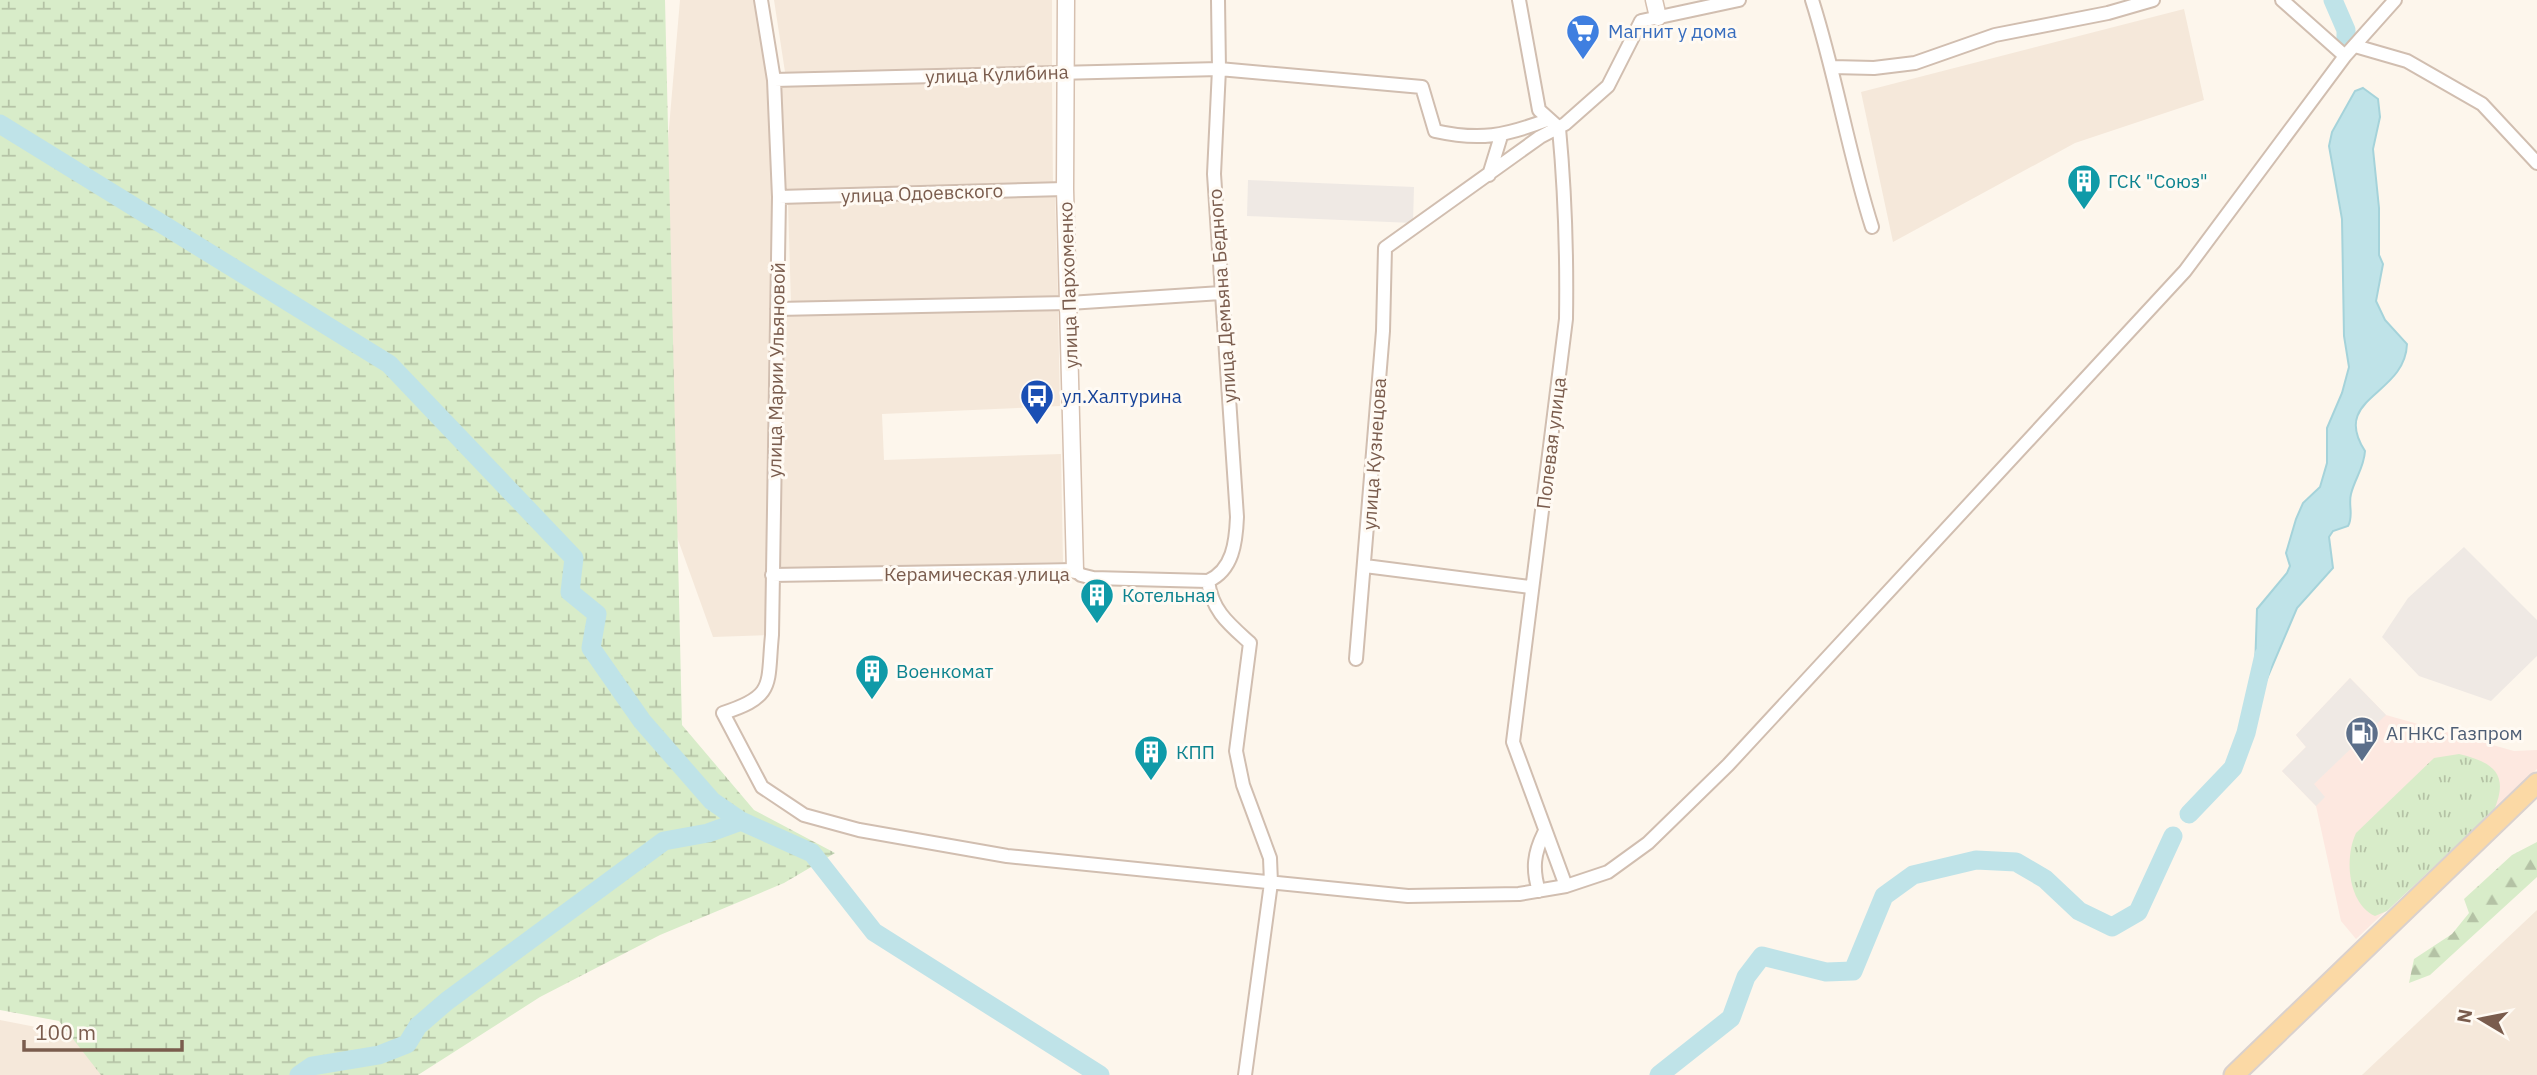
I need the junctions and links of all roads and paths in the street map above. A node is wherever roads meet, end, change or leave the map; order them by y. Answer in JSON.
{"nodes":[{"id":1,"x":761,"y":0,"type":"edge"},
{"id":2,"x":1066,"y":0,"type":"edge"},
{"id":3,"x":1218,"y":0,"type":"edge"},
{"id":4,"x":1519,"y":0,"type":"edge"},
{"id":5,"x":1654,"y":0,"type":"edge"},
{"id":6,"x":1739,"y":0,"type":"edge"},
{"id":7,"x":1812,"y":0,"type":"edge"},
{"id":8,"x":2153,"y":0,"type":"edge"},
{"id":9,"x":2281,"y":0,"type":"edge"},
{"id":10,"x":2395,"y":0,"type":"edge"},
{"id":11,"x":1658,"y":17,"type":"junction"},
{"id":12,"x":2355,"y":46,"type":"junction"},
{"id":13,"x":2345,"y":56,"type":"junction"},
{"id":14,"x":1832,"y":67,"type":"junction"},
{"id":15,"x":1219,"y":69,"type":"junction"},
{"id":16,"x":1066,"y":72,"type":"junction"},
{"id":17,"x":774,"y":80,"type":"junction"},
{"id":18,"x":1547,"y":120,"type":"junction"},
{"id":19,"x":1559,"y":128,"type":"junction"},
{"id":20,"x":1501,"y":136,"type":"junction"},
{"id":21,"x":2537,"y":163,"type":"edge"},
{"id":22,"x":1489,"y":175,"type":"junction"},
{"id":23,"x":1065,"y":189,"type":"junction"},
{"id":24,"x":779,"y":197,"type":"junction"},
{"id":25,"x":1872,"y":227,"type":"dead end"},
{"id":26,"x":1222,"y":293,"type":"junction"},
{"id":27,"x":1069,"y":303,"type":"junction"},
{"id":28,"x":777,"y":309,"type":"junction"},
{"id":29,"x":1365,"y":566,"type":"junction"},
{"id":30,"x":1075,"y":570,"type":"junction"},
{"id":31,"x":772,"y":575,"type":"junction"},
{"id":32,"x":1208,"y":581,"type":"junction"},
{"id":33,"x":1530,"y":587,"type":"junction"},
{"id":34,"x":1356,"y":659,"type":"dead end"},
{"id":35,"x":2537,"y":783,"type":"edge"},
{"id":36,"x":1544,"y":833,"type":"junction"},
{"id":37,"x":1271,"y":883,"type":"junction"},
{"id":38,"x":1566,"y":886,"type":"junction"},
{"id":39,"x":1539,"y":891,"type":"junction"},
{"id":40,"x":1245,"y":1075,"type":"edge"},
{"id":41,"x":2234,"y":1075,"type":"edge"}],
"edges":[{"from":1,"to":17,"type":"street","name":"улица Марии Ульяновой"},
{"from":2,"to":16,"type":"street","name":"улица Пархоменко"},
{"from":3,"to":15,"type":"street","name":"улица Демьяна Бедного"},
{"from":4,"to":18,"type":"street"},
{"from":5,"to":11,"type":"street"},
{"from":6,"to":11,"type":"street"},
{"from":7,"to":14,"type":"street"},
{"from":8,"to":14,"type":"street"},
{"from":9,"to":13,"type":"street"},
{"from":10,"to":12,"type":"street"},
{"from":11,"to":19,"type":"street"},
{"from":12,"to":13,"type":"street"},
{"from":12,"to":21,"type":"street"},
{"from":13,"to":38,"type":"street"},
{"from":14,"to":25,"type":"street"},
{"from":15,"to":16,"type":"street","name":"улица Кулибина"},
{"from":15,"to":20,"type":"street","name":"улица Кулибина"},
{"from":15,"to":26,"type":"street","name":"улица Демьяна Бедного"},
{"from":16,"to":17,"type":"street","name":"улица Кулибина"},
{"from":16,"to":23,"type":"street","name":"улица Пархоменко"},
{"from":17,"to":24,"type":"street","name":"улица Марии Ульяновой"},
{"from":18,"to":19,"type":"street"},
{"from":18,"to":20,"type":"street"},
{"from":19,"to":22,"type":"street"},
{"from":19,"to":33,"type":"street","name":"Полевая улица"},
{"from":20,"to":22,"type":"street"},
{"from":22,"to":29,"type":"street","name":"улица Кузнецова"},
{"from":23,"to":24,"type":"street","name":"улица Одоевского"},
{"from":23,"to":27,"type":"street","name":"улица Пархоменко"},
{"from":24,"to":28,"type":"street","name":"улица Марии Ульяновой"},
{"from":26,"to":27,"type":"street"},
{"from":26,"to":32,"type":"street","name":"улица Демьяна Бедного"},
{"from":27,"to":28,"type":"street"},
{"from":27,"to":30,"type":"street","name":"улица Пархоменко"},
{"from":28,"to":31,"type":"street","name":"улица Марии Ульяновой"},
{"from":29,"to":33,"type":"street"},
{"from":29,"to":34,"type":"street","name":"улица Кузнецова"},
{"from":30,"to":31,"type":"street","name":"Керамическая улица"},
{"from":30,"to":32,"type":"street","name":"Керамическая улица"},
{"from":31,"to":37,"type":"street","name":"улица Марии Ульяновой"},
{"from":32,"to":37,"type":"street"},
{"from":33,"to":36,"type":"street","name":"Полевая улица"},
{"from":35,"to":41,"type":"main road"},
{"from":36,"to":38,"type":"street","name":"Полевая улица"},
{"from":36,"to":39,"type":"street"},
{"from":37,"to":39,"type":"street"},
{"from":37,"to":40,"type":"street"},
{"from":38,"to":39,"type":"street"}]}
